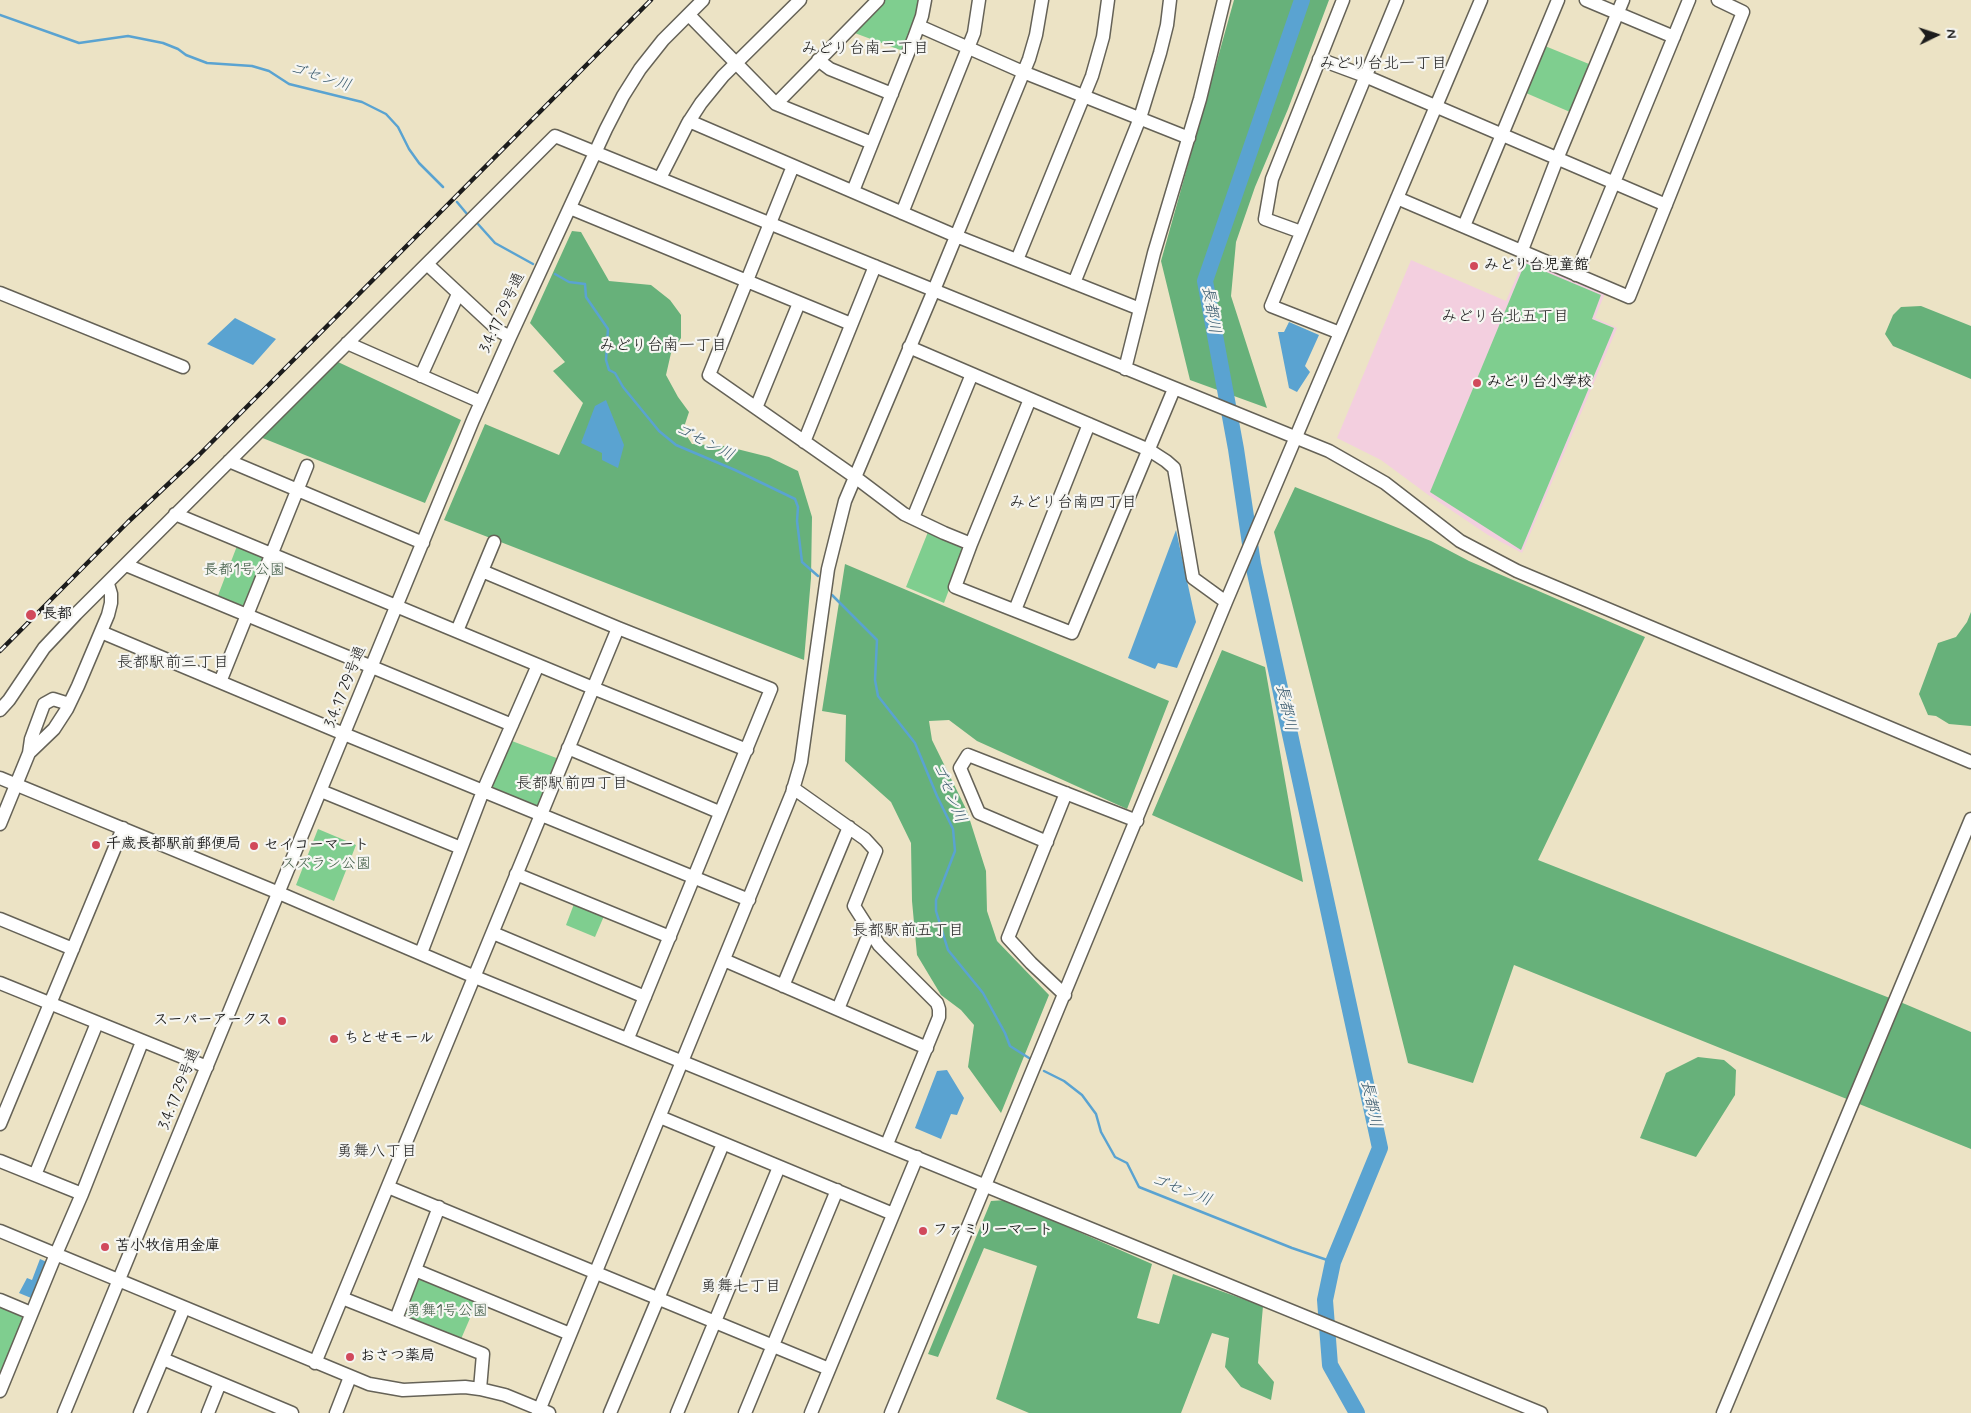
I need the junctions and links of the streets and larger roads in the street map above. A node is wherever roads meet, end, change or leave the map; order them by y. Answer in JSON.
{"nodes":[{"id":1,"x":703,"y":0,"type":"edge"},
{"id":2,"x":800,"y":0,"type":"edge"},
{"id":3,"x":878,"y":0,"type":"edge"},
{"id":4,"x":925,"y":0,"type":"edge"},
{"id":5,"x":979,"y":0,"type":"edge"},
{"id":6,"x":1042,"y":0,"type":"edge"},
{"id":7,"x":1108,"y":0,"type":"edge"},
{"id":8,"x":1170,"y":0,"type":"edge"},
{"id":9,"x":1224,"y":0,"type":"edge"},
{"id":10,"x":1343,"y":0,"type":"edge"},
{"id":11,"x":1397,"y":0,"type":"edge"},
{"id":12,"x":1481,"y":0,"type":"edge"},
{"id":13,"x":1558,"y":0,"type":"edge"},
{"id":14,"x":1586,"y":0,"type":"edge"},
{"id":15,"x":1623,"y":0,"type":"edge"},
{"id":16,"x":1689,"y":0,"type":"edge"},
{"id":17,"x":1718,"y":0,"type":"edge"},
{"id":18,"x":1617,"y":13,"type":"junction"},
{"id":19,"x":689,"y":15,"type":"junction"},
{"id":20,"x":919,"y":26,"type":"junction"},
{"id":21,"x":1674,"y":37,"type":"junction"},
{"id":22,"x":969,"y":47,"type":"junction"},
{"id":23,"x":1320,"y":59,"type":"junction"},
{"id":24,"x":818,"y":60,"type":"junction"},
{"id":25,"x":736,"y":64,"type":"junction"},
{"id":26,"x":1023,"y":72,"type":"junction"},
{"id":27,"x":1366,"y":76,"type":"junction"},
{"id":28,"x":892,"y":94,"type":"junction"},
{"id":29,"x":1084,"y":96,"type":"junction"},
{"id":30,"x":776,"y":104,"type":"junction"},
{"id":31,"x":1436,"y":107,"type":"junction"},
{"id":32,"x":1140,"y":118,"type":"junction"},
{"id":33,"x":689,"y":121,"type":"junction"},
{"id":34,"x":1502,"y":135,"type":"junction"},
{"id":35,"x":1189,"y":138,"type":"junction"},
{"id":36,"x":872,"y":143,"type":"junction"},
{"id":37,"x":596,"y":152,"type":"junction"},
{"id":38,"x":1557,"y":158,"type":"junction"},
{"id":39,"x":793,"y":166,"type":"junction"},
{"id":40,"x":660,"y":178,"type":"junction"},
{"id":41,"x":1614,"y":183,"type":"junction"},
{"id":42,"x":852,"y":191,"type":"junction"},
{"id":43,"x":1397,"y":198,"type":"junction"},
{"id":44,"x":1666,"y":205,"type":"junction"},
{"id":45,"x":570,"y":208,"type":"junction"},
{"id":46,"x":902,"y":213,"type":"junction"},
{"id":47,"x":770,"y":223,"type":"junction"},
{"id":48,"x":1464,"y":226,"type":"junction"},
{"id":49,"x":1301,"y":232,"type":"junction"},
{"id":50,"x":956,"y":236,"type":"junction"},
{"id":51,"x":1522,"y":250,"type":"junction"},
{"id":52,"x":1017,"y":260,"type":"junction"},
{"id":53,"x":427,"y":264,"type":"junction"},
{"id":54,"x":875,"y":266,"type":"junction"},
{"id":55,"x":1576,"y":275,"type":"junction"},
{"id":56,"x":746,"y":281,"type":"junction"},
{"id":57,"x":1074,"y":283,"type":"junction"},
{"id":58,"x":934,"y":290,"type":"junction"},
{"id":59,"x":0,"y":293,"type":"edge"},
{"id":60,"x":458,"y":294,"type":"junction"},
{"id":61,"x":799,"y":303,"type":"junction"},
{"id":62,"x":1140,"y":309,"type":"junction"},
{"id":63,"x":851,"y":324,"type":"junction"},
{"id":64,"x":1340,"y":333,"type":"junction"},
{"id":65,"x":510,"y":337,"type":"junction"},
{"id":66,"x":347,"y":343,"type":"junction"},
{"id":67,"x":910,"y":347,"type":"junction"},
{"id":68,"x":183,"y":367,"type":"dead end"},
{"id":69,"x":1125,"y":369,"type":"junction"},
{"id":70,"x":972,"y":374,"type":"junction"},
{"id":71,"x":421,"y":376,"type":"junction"},
{"id":72,"x":1174,"y":389,"type":"junction"},
{"id":73,"x":1030,"y":399,"type":"junction"},
{"id":74,"x":481,"y":402,"type":"junction"},
{"id":75,"x":756,"y":408,"type":"junction"},
{"id":76,"x":1090,"y":424,"type":"junction"},
{"id":77,"x":1296,"y":437,"type":"junction"},
{"id":78,"x":804,"y":442,"type":"junction"},
{"id":79,"x":1149,"y":450,"type":"junction"},
{"id":80,"x":229,"y":461,"type":"junction"},
{"id":81,"x":307,"y":466,"type":"dead end"},
{"id":82,"x":855,"y":477,"type":"junction"},
{"id":83,"x":298,"y":490,"type":"junction"},
{"id":84,"x":175,"y":514,"type":"junction"},
{"id":85,"x":913,"y":518,"type":"junction"},
{"id":86,"x":494,"y":542,"type":"dead end"},
{"id":87,"x":423,"y":543,"type":"junction"},
{"id":88,"x":971,"y":544,"type":"junction"},
{"id":89,"x":272,"y":554,"type":"junction"},
{"id":90,"x":126,"y":565,"type":"junction"},
{"id":91,"x":482,"y":570,"type":"junction"},
{"id":92,"x":108,"y":584,"type":"junction"},
{"id":93,"x":1226,"y":602,"type":"junction"},
{"id":94,"x":397,"y":606,"type":"junction"},
{"id":95,"x":1015,"y":610,"type":"junction"},
{"id":96,"x":248,"y":616,"type":"junction"},
{"id":97,"x":618,"y":628,"type":"junction"},
{"id":98,"x":457,"y":631,"type":"junction"},
{"id":99,"x":101,"y":632,"type":"junction"},
{"id":100,"x":538,"y":665,"type":"junction"},
{"id":101,"x":372,"y":667,"type":"junction"},
{"id":102,"x":220,"y":682,"type":"junction"},
{"id":103,"x":593,"y":688,"type":"junction"},
{"id":104,"x":69,"y":704,"type":"junction"},
{"id":105,"x":0,"y":710,"type":"edge"},
{"id":106,"x":512,"y":725,"type":"junction"},
{"id":107,"x":344,"y":734,"type":"junction"},
{"id":108,"x":568,"y":748,"type":"junction"},
{"id":109,"x":747,"y":750,"type":"junction"},
{"id":110,"x":29,"y":753,"type":"junction"},
{"id":111,"x":1971,"y":762,"type":"edge"},
{"id":112,"x":0,"y":778,"type":"edge"},
{"id":113,"x":16,"y":785,"type":"junction"},
{"id":114,"x":793,"y":788,"type":"junction"},
{"id":115,"x":321,"y":791,"type":"junction"},
{"id":116,"x":483,"y":791,"type":"junction"},
{"id":117,"x":1066,"y":793,"type":"junction"},
{"id":118,"x":719,"y":812,"type":"junction"},
{"id":119,"x":541,"y":814,"type":"junction"},
{"id":120,"x":1971,"y":819,"type":"edge"},
{"id":121,"x":1137,"y":821,"type":"junction"},
{"id":122,"x":0,"y":824,"type":"edge"},
{"id":123,"x":848,"y":827,"type":"junction"},
{"id":124,"x":123,"y":828,"type":"junction"},
{"id":125,"x":1047,"y":842,"type":"junction"},
{"id":126,"x":461,"y":848,"type":"junction"},
{"id":127,"x":516,"y":874,"type":"junction"},
{"id":128,"x":694,"y":877,"type":"junction"},
{"id":129,"x":279,"y":893,"type":"junction"},
{"id":130,"x":749,"y":900,"type":"junction"},
{"id":131,"x":0,"y":919,"type":"edge"},
{"id":132,"x":492,"y":933,"type":"junction"},
{"id":133,"x":872,"y":934,"type":"junction"},
{"id":134,"x":670,"y":937,"type":"junction"},
{"id":135,"x":73,"y":949,"type":"junction"},
{"id":136,"x":421,"y":952,"type":"junction"},
{"id":137,"x":724,"y":960,"type":"junction"},
{"id":138,"x":475,"y":977,"type":"junction"},
{"id":139,"x":0,"y":983,"type":"edge"},
{"id":140,"x":783,"y":986,"type":"junction"},
{"id":141,"x":1065,"y":995,"type":"junction"},
{"id":142,"x":645,"y":997,"type":"junction"},
{"id":143,"x":50,"y":1004,"type":"junction"},
{"id":144,"x":838,"y":1009,"type":"junction"},
{"id":145,"x":97,"y":1023,"type":"junction"},
{"id":146,"x":628,"y":1038,"type":"junction"},
{"id":147,"x":142,"y":1042,"type":"junction"},
{"id":148,"x":926,"y":1048,"type":"junction"},
{"id":149,"x":683,"y":1060,"type":"junction"},
{"id":150,"x":206,"y":1067,"type":"junction"},
{"id":151,"x":660,"y":1117,"type":"junction"},
{"id":152,"x":0,"y":1124,"type":"edge"},
{"id":153,"x":723,"y":1144,"type":"junction"},
{"id":154,"x":886,"y":1144,"type":"junction"},
{"id":155,"x":917,"y":1157,"type":"junction"},
{"id":156,"x":0,"y":1161,"type":"edge"},
{"id":157,"x":779,"y":1167,"type":"junction"},
{"id":158,"x":35,"y":1175,"type":"junction"},
{"id":159,"x":984,"y":1184,"type":"junction"},
{"id":160,"x":388,"y":1186,"type":"junction"},
{"id":161,"x":837,"y":1190,"type":"junction"},
{"id":162,"x":82,"y":1194,"type":"junction"},
{"id":163,"x":439,"y":1207,"type":"junction"},
{"id":164,"x":893,"y":1214,"type":"junction"},
{"id":165,"x":0,"y":1231,"type":"edge"},
{"id":166,"x":56,"y":1254,"type":"junction"},
{"id":167,"x":415,"y":1270,"type":"junction"},
{"id":168,"x":596,"y":1271,"type":"junction"},
{"id":169,"x":119,"y":1280,"type":"junction"},
{"id":170,"x":342,"y":1298,"type":"junction"},
{"id":171,"x":659,"y":1298,"type":"junction"},
{"id":172,"x":0,"y":1300,"type":"edge"},
{"id":173,"x":184,"y":1308,"type":"junction"},
{"id":174,"x":31,"y":1313,"type":"junction"},
{"id":175,"x":396,"y":1319,"type":"junction"},
{"id":176,"x":716,"y":1322,"type":"junction"},
{"id":177,"x":570,"y":1334,"type":"junction"},
{"id":178,"x":773,"y":1345,"type":"junction"},
{"id":179,"x":163,"y":1359,"type":"junction"},
{"id":180,"x":315,"y":1363,"type":"junction"},
{"id":181,"x":829,"y":1369,"type":"junction"},
{"id":182,"x":350,"y":1377,"type":"junction"},
{"id":183,"x":220,"y":1383,"type":"junction"},
{"id":184,"x":480,"y":1389,"type":"junction"},
{"id":185,"x":0,"y":1391,"type":"edge"},
{"id":186,"x":272,"y":1409,"type":"edge"},
{"id":187,"x":543,"y":1412,"type":"edge"},
{"id":188,"x":64,"y":1413,"type":"edge"},
{"id":189,"x":140,"y":1413,"type":"edge"},
{"id":190,"x":208,"y":1413,"type":"edge"},
{"id":191,"x":292,"y":1413,"type":"edge"},
{"id":192,"x":336,"y":1413,"type":"edge"},
{"id":193,"x":610,"y":1413,"type":"edge"},
{"id":194,"x":677,"y":1413,"type":"edge"},
{"id":195,"x":745,"y":1413,"type":"edge"},
{"id":196,"x":810,"y":1413,"type":"edge"},
{"id":197,"x":891,"y":1413,"type":"edge"},
{"id":198,"x":1541,"y":1413,"type":"edge"},
{"id":199,"x":1723,"y":1413,"type":"edge"}],
"edges":[{"from":1,"to":19,"type":"street","name":"3.4.17 29号通"},
{"from":2,"to":25,"type":"street"},
{"from":3,"to":24,"type":"street"},
{"from":4,"to":20,"type":"street"},
{"from":5,"to":22,"type":"street"},
{"from":6,"to":26,"type":"street"},
{"from":7,"to":29,"type":"street"},
{"from":8,"to":32,"type":"street"},
{"from":9,"to":35,"type":"street"},
{"from":10,"to":23,"type":"street"},
{"from":11,"to":27,"type":"street"},
{"from":12,"to":31,"type":"street"},
{"from":13,"to":34,"type":"street"},
{"from":14,"to":18,"type":"street"},
{"from":15,"to":18,"type":"street"},
{"from":16,"to":21,"type":"street"},
{"from":17,"to":44,"type":"street"},
{"from":18,"to":21,"type":"street"},
{"from":18,"to":38,"type":"street"},
{"from":19,"to":25,"type":"street"},
{"from":19,"to":37,"type":"street","name":"3.4.17 29号通"},
{"from":20,"to":22,"type":"street"},
{"from":20,"to":28,"type":"street"},
{"from":21,"to":41,"type":"street"},
{"from":22,"to":26,"type":"street"},
{"from":22,"to":46,"type":"street"},
{"from":23,"to":27,"type":"street"},
{"from":23,"to":49,"type":"street"},
{"from":24,"to":28,"type":"street"},
{"from":24,"to":30,"type":"street"},
{"from":25,"to":30,"type":"street"},
{"from":25,"to":33,"type":"street"},
{"from":26,"to":29,"type":"street"},
{"from":26,"to":50,"type":"street"},
{"from":27,"to":31,"type":"street"},
{"from":27,"to":49,"type":"street"},
{"from":28,"to":36,"type":"street"},
{"from":29,"to":32,"type":"street"},
{"from":29,"to":52,"type":"street"},
{"from":30,"to":36,"type":"street"},
{"from":31,"to":34,"type":"street"},
{"from":31,"to":43,"type":"street"},
{"from":32,"to":35,"type":"street"},
{"from":32,"to":57,"type":"street"},
{"from":33,"to":39,"type":"street"},
{"from":33,"to":40,"type":"street"},
{"from":34,"to":38,"type":"street"},
{"from":34,"to":48,"type":"street"},
{"from":35,"to":62,"type":"street"},
{"from":36,"to":42,"type":"street"},
{"from":37,"to":40,"type":"street"},
{"from":37,"to":45,"type":"street","name":"3.4.17 29号通"},
{"from":37,"to":53,"type":"street"},
{"from":38,"to":41,"type":"street"},
{"from":38,"to":51,"type":"street"},
{"from":39,"to":42,"type":"street"},
{"from":39,"to":47,"type":"street"},
{"from":40,"to":47,"type":"street"},
{"from":41,"to":44,"type":"street"},
{"from":41,"to":55,"type":"street"},
{"from":42,"to":46,"type":"street"},
{"from":43,"to":48,"type":"street"},
{"from":43,"to":64,"type":"street"},
{"from":44,"to":55,"type":"street"},
{"from":45,"to":56,"type":"street"},
{"from":45,"to":65,"type":"street","name":"3.4.17 29号通"},
{"from":46,"to":50,"type":"street"},
{"from":47,"to":54,"type":"street"},
{"from":47,"to":56,"type":"street"},
{"from":48,"to":51,"type":"street"},
{"from":49,"to":64,"type":"street"},
{"from":50,"to":52,"type":"street"},
{"from":50,"to":58,"type":"street"},
{"from":51,"to":55,"type":"street"},
{"from":52,"to":57,"type":"street"},
{"from":53,"to":60,"type":"street"},
{"from":53,"to":66,"type":"street"},
{"from":54,"to":58,"type":"street"},
{"from":54,"to":63,"type":"street"},
{"from":56,"to":61,"type":"street"},
{"from":56,"to":75,"type":"street"},
{"from":57,"to":62,"type":"street"},
{"from":58,"to":67,"type":"street"},
{"from":58,"to":69,"type":"street"},
{"from":59,"to":68,"type":"street"},
{"from":60,"to":65,"type":"street"},
{"from":60,"to":71,"type":"street"},
{"from":61,"to":63,"type":"street"},
{"from":61,"to":75,"type":"street"},
{"from":62,"to":69,"type":"street"},
{"from":63,"to":78,"type":"street"},
{"from":64,"to":77,"type":"street"},
{"from":65,"to":74,"type":"street","name":"3.4.17 29号通"},
{"from":66,"to":71,"type":"street"},
{"from":66,"to":80,"type":"street"},
{"from":67,"to":70,"type":"street"},
{"from":67,"to":82,"type":"street"},
{"from":69,"to":72,"type":"street"},
{"from":70,"to":73,"type":"street"},
{"from":70,"to":85,"type":"street"},
{"from":71,"to":74,"type":"street"},
{"from":72,"to":77,"type":"street"},
{"from":72,"to":79,"type":"street"},
{"from":73,"to":76,"type":"street"},
{"from":73,"to":88,"type":"street"},
{"from":74,"to":87,"type":"street","name":"3.4.17 29号通"},
{"from":75,"to":78,"type":"street"},
{"from":76,"to":79,"type":"street"},
{"from":76,"to":95,"type":"street"},
{"from":77,"to":93,"type":"street"},
{"from":77,"to":111,"type":"street"},
{"from":78,"to":82,"type":"street"},
{"from":79,"to":93,"type":"street"},
{"from":79,"to":95,"type":"street"},
{"from":80,"to":83,"type":"street"},
{"from":80,"to":84,"type":"street"},
{"from":81,"to":83,"type":"street"},
{"from":82,"to":85,"type":"street"},
{"from":82,"to":114,"type":"street"},
{"from":83,"to":87,"type":"street"},
{"from":83,"to":89,"type":"street"},
{"from":84,"to":89,"type":"street"},
{"from":84,"to":90,"type":"street"},
{"from":85,"to":88,"type":"street"},
{"from":86,"to":91,"type":"street"},
{"from":87,"to":94,"type":"street","name":"3.4.17 29号通"},
{"from":88,"to":95,"type":"street"},
{"from":89,"to":94,"type":"street"},
{"from":89,"to":96,"type":"street"},
{"from":90,"to":92,"type":"street"},
{"from":90,"to":96,"type":"street"},
{"from":91,"to":97,"type":"street"},
{"from":91,"to":98,"type":"street"},
{"from":92,"to":99,"type":"street"},
{"from":92,"to":105,"type":"street"},
{"from":93,"to":121,"type":"street"},
{"from":94,"to":98,"type":"street"},
{"from":94,"to":101,"type":"street","name":"3.4.17 29号通"},
{"from":96,"to":101,"type":"street"},
{"from":96,"to":102,"type":"street"},
{"from":97,"to":103,"type":"street"},
{"from":97,"to":109,"type":"street"},
{"from":98,"to":100,"type":"street"},
{"from":99,"to":102,"type":"street"},
{"from":99,"to":104,"type":"street"},
{"from":100,"to":103,"type":"street"},
{"from":100,"to":106,"type":"street"},
{"from":101,"to":106,"type":"street"},
{"from":101,"to":107,"type":"street","name":"3.4.17 29号通"},
{"from":102,"to":107,"type":"street"},
{"from":103,"to":108,"type":"street"},
{"from":103,"to":109,"type":"street"},
{"from":104,"to":110,"type":"street"},
{"from":104,"to":110,"type":"street"},
{"from":106,"to":116,"type":"street"},
{"from":107,"to":115,"type":"street","name":"3.4.17 29号通"},
{"from":107,"to":116,"type":"street"},
{"from":108,"to":118,"type":"street"},
{"from":108,"to":119,"type":"street"},
{"from":109,"to":118,"type":"street"},
{"from":110,"to":113,"type":"street"},
{"from":112,"to":113,"type":"street"},
{"from":113,"to":122,"type":"street"},
{"from":113,"to":124,"type":"street"},
{"from":114,"to":123,"type":"street"},
{"from":114,"to":130,"type":"street"},
{"from":115,"to":126,"type":"street"},
{"from":115,"to":129,"type":"street","name":"3.4.17 29号通"},
{"from":116,"to":119,"type":"street"},
{"from":116,"to":126,"type":"street"},
{"from":117,"to":121,"type":"street"},
{"from":117,"to":125,"type":"street"},
{"from":117,"to":125,"type":"street"},
{"from":118,"to":128,"type":"street"},
{"from":119,"to":127,"type":"street"},
{"from":119,"to":128,"type":"street"},
{"from":120,"to":199,"type":"street"},
{"from":121,"to":141,"type":"street"},
{"from":123,"to":133,"type":"street"},
{"from":123,"to":140,"type":"street"},
{"from":124,"to":129,"type":"street"},
{"from":124,"to":135,"type":"street"},
{"from":125,"to":141,"type":"street"},
{"from":126,"to":136,"type":"street"},
{"from":127,"to":132,"type":"street"},
{"from":127,"to":134,"type":"street"},
{"from":128,"to":130,"type":"street"},
{"from":128,"to":134,"type":"street"},
{"from":129,"to":136,"type":"street"},
{"from":129,"to":150,"type":"street","name":"3.4.17 29号通"},
{"from":130,"to":137,"type":"street"},
{"from":131,"to":135,"type":"street"},
{"from":132,"to":138,"type":"street"},
{"from":132,"to":142,"type":"street"},
{"from":133,"to":144,"type":"street"},
{"from":133,"to":148,"type":"street"},
{"from":134,"to":142,"type":"street"},
{"from":135,"to":143,"type":"street"},
{"from":136,"to":138,"type":"street"},
{"from":137,"to":140,"type":"street"},
{"from":137,"to":149,"type":"street"},
{"from":138,"to":146,"type":"street"},
{"from":138,"to":160,"type":"street"},
{"from":139,"to":143,"type":"street"},
{"from":140,"to":144,"type":"street"},
{"from":141,"to":159,"type":"street"},
{"from":142,"to":146,"type":"street"},
{"from":143,"to":145,"type":"street"},
{"from":143,"to":152,"type":"street"},
{"from":144,"to":148,"type":"street"},
{"from":145,"to":147,"type":"street"},
{"from":145,"to":158,"type":"street"},
{"from":146,"to":149,"type":"street"},
{"from":147,"to":150,"type":"street"},
{"from":147,"to":162,"type":"street"},
{"from":148,"to":154,"type":"street"},
{"from":149,"to":151,"type":"street"},
{"from":149,"to":154,"type":"street"},
{"from":150,"to":169,"type":"street","name":"3.4.17 29号通"},
{"from":151,"to":153,"type":"street"},
{"from":151,"to":168,"type":"street"},
{"from":153,"to":157,"type":"street"},
{"from":153,"to":171,"type":"street"},
{"from":154,"to":155,"type":"street"},
{"from":155,"to":159,"type":"street"},
{"from":155,"to":164,"type":"street"},
{"from":156,"to":158,"type":"street"},
{"from":157,"to":161,"type":"street"},
{"from":157,"to":176,"type":"street"},
{"from":158,"to":162,"type":"street"},
{"from":159,"to":197,"type":"street"},
{"from":159,"to":198,"type":"street"},
{"from":160,"to":163,"type":"street"},
{"from":160,"to":170,"type":"street"},
{"from":161,"to":164,"type":"street"},
{"from":161,"to":178,"type":"street"},
{"from":162,"to":166,"type":"street"},
{"from":163,"to":167,"type":"street"},
{"from":163,"to":168,"type":"street"},
{"from":164,"to":181,"type":"street"},
{"from":165,"to":166,"type":"street"},
{"from":166,"to":169,"type":"street"},
{"from":166,"to":174,"type":"street"},
{"from":167,"to":175,"type":"street"},
{"from":167,"to":177,"type":"street"},
{"from":168,"to":171,"type":"street"},
{"from":168,"to":177,"type":"street"},
{"from":169,"to":173,"type":"street"},
{"from":169,"to":188,"type":"street","name":"3.4.17 29号通"},
{"from":170,"to":175,"type":"street"},
{"from":170,"to":180,"type":"street"},
{"from":171,"to":176,"type":"street"},
{"from":171,"to":193,"type":"street"},
{"from":172,"to":174,"type":"street"},
{"from":173,"to":179,"type":"street"},
{"from":173,"to":180,"type":"street"},
{"from":174,"to":185,"type":"street"},
{"from":175,"to":184,"type":"street"},
{"from":176,"to":178,"type":"street"},
{"from":176,"to":194,"type":"street"},
{"from":177,"to":187,"type":"street"},
{"from":178,"to":181,"type":"street"},
{"from":178,"to":195,"type":"street"},
{"from":179,"to":183,"type":"street"},
{"from":179,"to":189,"type":"street"},
{"from":180,"to":182,"type":"street"},
{"from":181,"to":196,"type":"street"},
{"from":182,"to":184,"type":"street"},
{"from":182,"to":192,"type":"street"},
{"from":183,"to":186,"type":"street"},
{"from":183,"to":190,"type":"street"},
{"from":184,"to":187,"type":"street"},
{"from":186,"to":191,"type":"street"}]}
